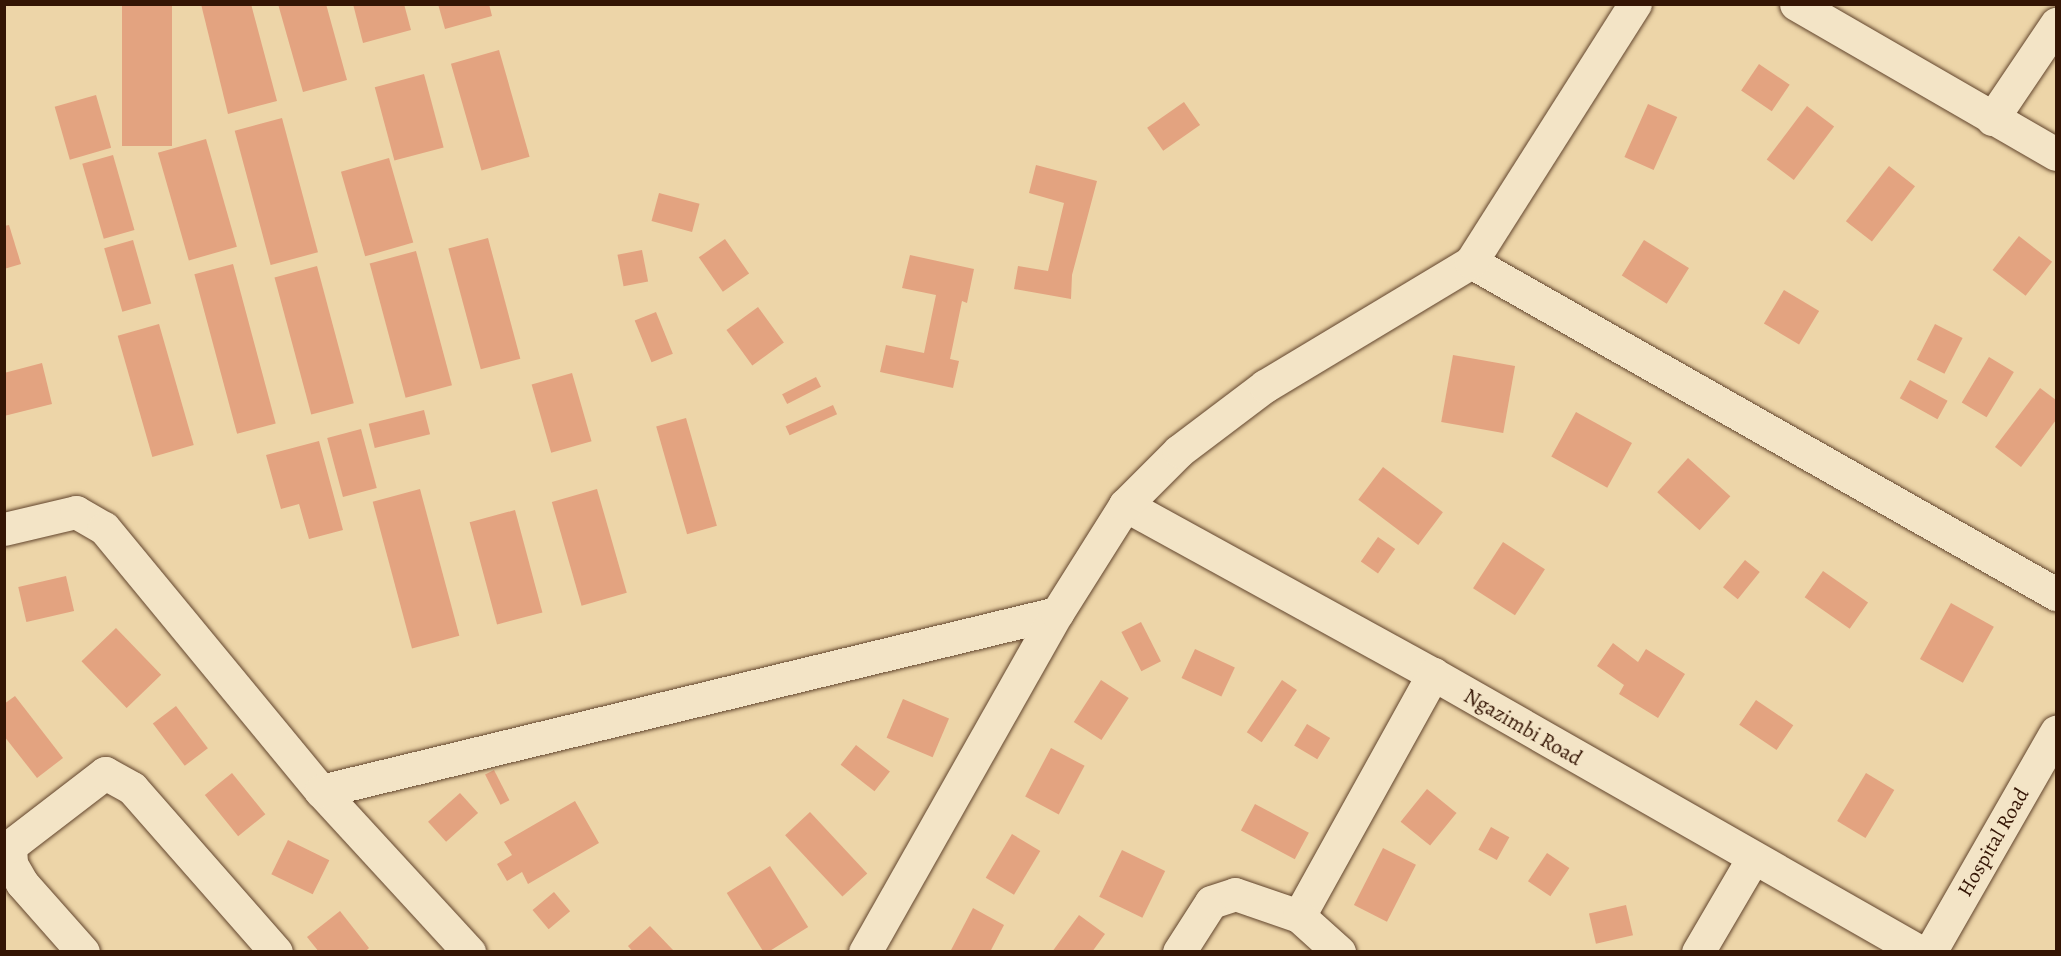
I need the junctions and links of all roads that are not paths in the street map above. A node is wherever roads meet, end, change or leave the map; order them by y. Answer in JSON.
{"nodes":[{"id":1,"x":1635,"y":4,"type":"edge"},
{"id":2,"x":1796,"y":4,"type":"edge"},
{"id":3,"x":2056,"y":24,"type":"edge"},
{"id":4,"x":1992,"y":119,"type":"junction"},
{"id":5,"x":2056,"y":154,"type":"edge"},
{"id":6,"x":1471,"y":262,"type":"junction"},
{"id":7,"x":1125,"y":505,"type":"junction"},
{"id":8,"x":4,"y":529,"type":"edge"},
{"id":9,"x":2056,"y":594,"type":"edge"},
{"id":10,"x":1057,"y":613,"type":"junction"},
{"id":11,"x":1433,"y":674,"type":"junction"},
{"id":12,"x":2056,"y":732,"type":"edge"},
{"id":13,"x":321,"y":790,"type":"junction"},
{"id":14,"x":1752,"y":860,"type":"junction"},
{"id":15,"x":1299,"y":916,"type":"junction"},
{"id":16,"x":82,"y":951,"type":"edge"},
{"id":17,"x":276,"y":951,"type":"edge"},
{"id":18,"x":470,"y":951,"type":"edge"},
{"id":19,"x":865,"y":951,"type":"edge"},
{"id":20,"x":1179,"y":951,"type":"edge"},
{"id":21,"x":1339,"y":951,"type":"edge"},
{"id":22,"x":1698,"y":951,"type":"edge"},
{"id":23,"x":1920,"y":951,"type":"edge"},
{"id":24,"x":1930,"y":951,"type":"edge"}],
"edges":[{"from":1,"to":6,"type":"street"},
{"from":2,"to":4,"type":"street"},
{"from":3,"to":4,"type":"street"},
{"from":4,"to":5,"type":"street"},
{"from":6,"to":7,"type":"street"},
{"from":6,"to":9,"type":"street"},
{"from":7,"to":10,"type":"street"},
{"from":7,"to":11,"type":"street","name":"Ngazimbi Road"},
{"from":8,"to":13,"type":"street"},
{"from":10,"to":13,"type":"street"},
{"from":10,"to":19,"type":"street"},
{"from":11,"to":14,"type":"street","name":"Ngazimbi Road"},
{"from":11,"to":15,"type":"street"},
{"from":12,"to":24,"type":"street","name":"Hospital Road"},
{"from":13,"to":18,"type":"street"},
{"from":14,"to":22,"type":"street"},
{"from":14,"to":23,"type":"street","name":"Ngazimbi Road"},
{"from":15,"to":20,"type":"street"},
{"from":15,"to":21,"type":"street"},
{"from":16,"to":17,"type":"street"}]}
